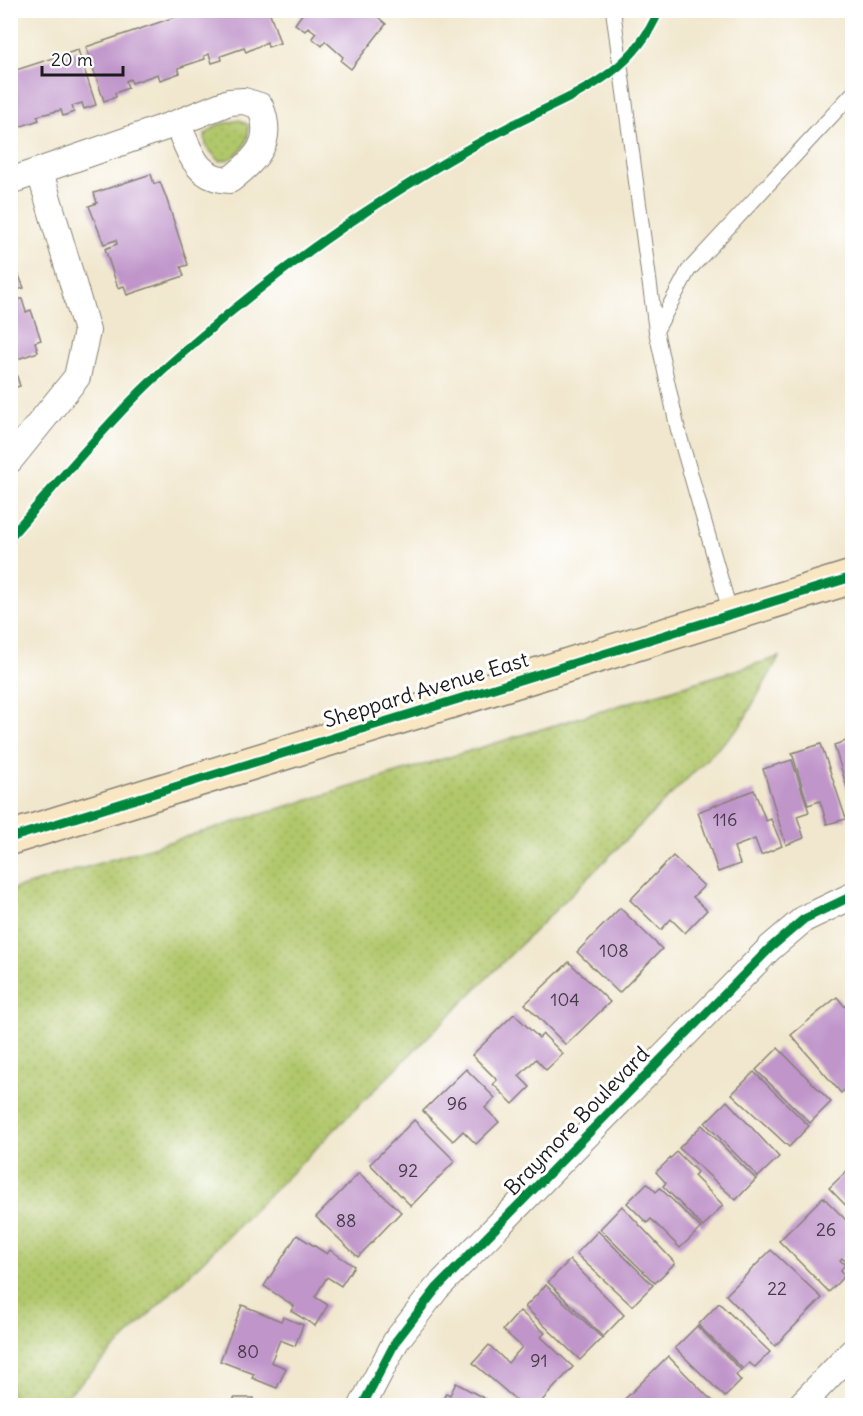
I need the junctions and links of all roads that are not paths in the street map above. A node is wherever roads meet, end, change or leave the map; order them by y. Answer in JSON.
{"nodes":[{"id":1,"x":613,"y":10,"type":"edge"},
{"id":2,"x":852,"y":94,"type":"edge"},
{"id":3,"x":177,"y":123,"type":"dead end"},
{"id":4,"x":40,"y":172,"type":"junction"},
{"id":5,"x":10,"y":181,"type":"edge"},
{"id":6,"x":656,"y":332,"type":"junction"},
{"id":7,"x":10,"y":460,"type":"edge"},
{"id":8,"x":852,"y":577,"type":"edge"},
{"id":9,"x":731,"y":615,"type":"junction"},
{"id":10,"x":10,"y":838,"type":"edge"},
{"id":11,"x":852,"y":896,"type":"edge"},
{"id":12,"x":852,"y":1352,"type":"edge"},
{"id":13,"x":362,"y":1406,"type":"edge"},
{"id":14,"x":800,"y":1406,"type":"edge"}],
"edges":[{"from":1,"to":6,"type":"lane"},
{"from":2,"to":6,"type":"lane"},
{"from":3,"to":4,"type":"street"},
{"from":4,"to":5,"type":"street"},
{"from":4,"to":7,"type":"street"},
{"from":6,"to":9,"type":"lane"},
{"from":8,"to":9,"type":"main road","name":"Sheppard Avenue East"},
{"from":9,"to":10,"type":"main road","name":"Sheppard Avenue East"},
{"from":11,"to":13,"type":"street","name":"Braymore Boulevard"},
{"from":12,"to":14,"type":"street"}]}
